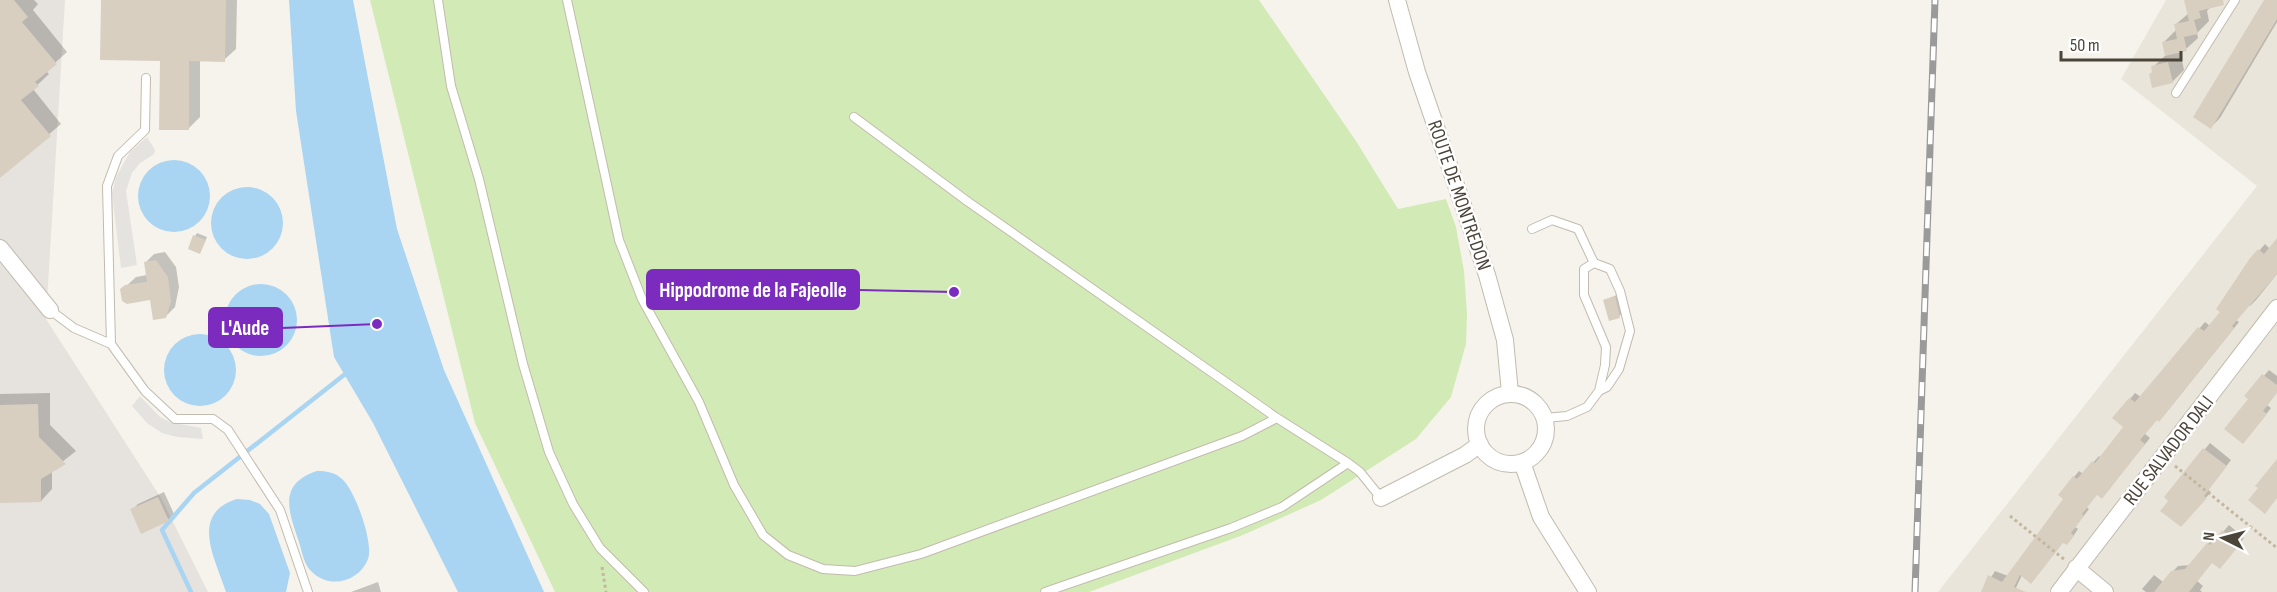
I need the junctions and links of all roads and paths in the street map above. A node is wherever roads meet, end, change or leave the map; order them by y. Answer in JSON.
{"nodes":[{"id":1,"x":438,"y":0,"type":"edge"},
{"id":2,"x":567,"y":0,"type":"edge"},
{"id":3,"x":1396,"y":0,"type":"edge"},
{"id":4,"x":2235,"y":0,"type":"edge"},
{"id":5,"x":146,"y":78,"type":"dead end"},
{"id":6,"x":2176,"y":93,"type":"dead end"},
{"id":7,"x":854,"y":117,"type":"dead end"},
{"id":8,"x":1532,"y":229,"type":"dead end"},
{"id":9,"x":0,"y":248,"type":"edge"},
{"id":10,"x":1594,"y":263,"type":"junction"},
{"id":11,"x":2277,"y":308,"type":"edge"},
{"id":12,"x":50,"y":310,"type":"joint"},
{"id":13,"x":111,"y":344,"type":"junction"},
{"id":14,"x":1599,"y":392,"type":"junction"},
{"id":15,"x":1510,"y":393,"type":"junction"},
{"id":16,"x":1277,"y":418,"type":"junction"},
{"id":17,"x":1545,"y":418,"type":"junction"},
{"id":18,"x":1480,"y":444,"type":"junction"},
{"id":19,"x":2164,"y":457,"type":"junction"},
{"id":20,"x":1522,"y":462,"type":"junction"},
{"id":21,"x":1348,"y":463,"type":"junction"},
{"id":22,"x":1381,"y":498,"type":"joint"},
{"id":23,"x":2010,"y":516,"type":"dead end"},
{"id":24,"x":2277,"y":548,"type":"edge"},
{"id":25,"x":2076,"y":568,"type":"junction"},
{"id":26,"x":308,"y":592,"type":"edge"},
{"id":27,"x":644,"y":592,"type":"edge"},
{"id":28,"x":1045,"y":592,"type":"edge"},
{"id":29,"x":1588,"y":592,"type":"edge"},
{"id":30,"x":2059,"y":592,"type":"edge"},
{"id":31,"x":2105,"y":592,"type":"edge"}],
"edges":[{"from":1,"to":27,"type":"lane"},
{"from":2,"to":16,"type":"lane"},
{"from":3,"to":15,"type":"street","name":"ROUTE DE MONTREDON"},
{"from":4,"to":6,"type":"lane"},
{"from":5,"to":13,"type":"lane"},
{"from":7,"to":16,"type":"lane"},
{"from":8,"to":10,"type":"lane"},
{"from":9,"to":12,"type":"street"},
{"from":10,"to":14,"type":"lane"},
{"from":10,"to":14,"type":"lane"},
{"from":11,"to":19,"type":"street","name":"RUE SALVADOR DALI"},
{"from":12,"to":13,"type":"lane"},
{"from":13,"to":26,"type":"lane"},
{"from":14,"to":17,"type":"lane"},
{"from":15,"to":17,"type":"street"},
{"from":15,"to":18,"type":"street"},
{"from":16,"to":21,"type":"lane"},
{"from":17,"to":20,"type":"street"},
{"from":18,"to":20,"type":"street"},
{"from":18,"to":22,"type":"street"},
{"from":19,"to":24,"type":"path"},
{"from":19,"to":25,"type":"street","name":"RUE SALVADOR DALI"},
{"from":20,"to":29,"type":"street"},
{"from":21,"to":22,"type":"lane"},
{"from":21,"to":28,"type":"lane"},
{"from":23,"to":25,"type":"path"},
{"from":25,"to":30,"type":"street","name":"RUE SALVADOR DALI"},
{"from":25,"to":31,"type":"street"}]}
